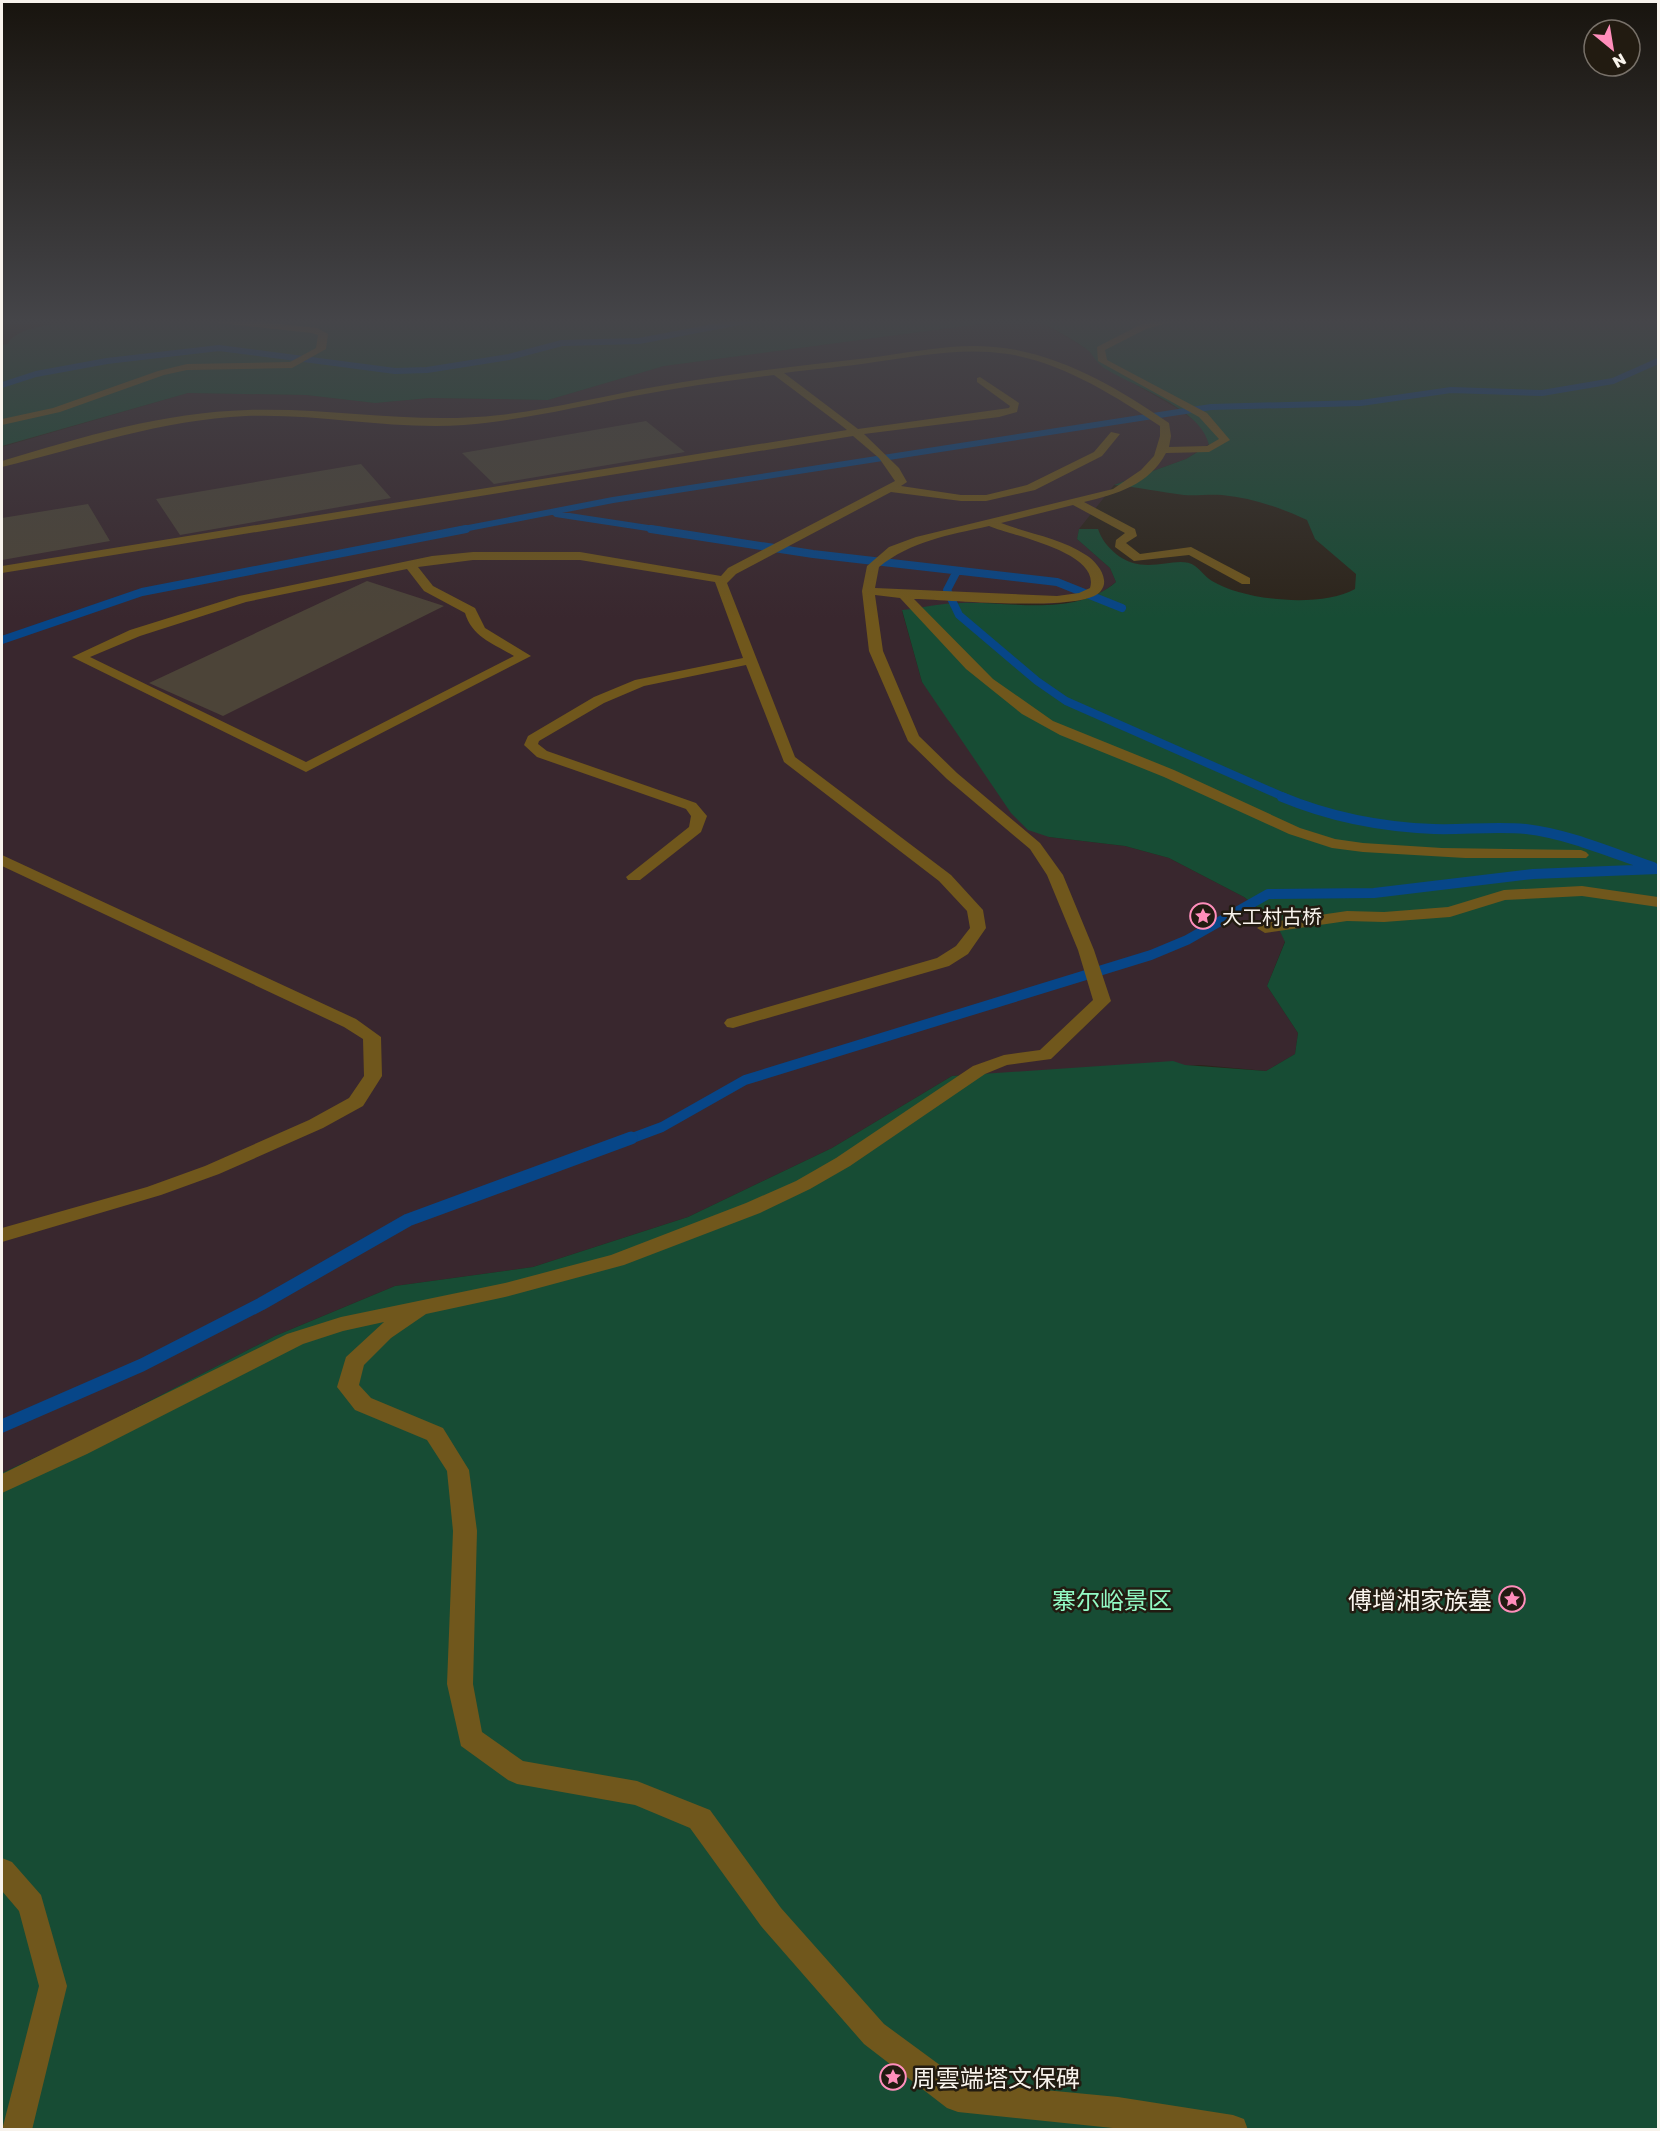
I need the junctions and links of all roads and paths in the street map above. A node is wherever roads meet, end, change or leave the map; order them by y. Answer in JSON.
{"nodes":[{"id":1,"x":189,"y":419,"type":"edge"},
{"id":2,"x":372,"y":419,"type":"edge"},
{"id":3,"x":474,"y":419,"type":"edge"},
{"id":4,"x":836,"y":419,"type":"edge"},
{"id":5,"x":957,"y":419,"type":"edge"},
{"id":6,"x":1158,"y":419,"type":"edge"},
{"id":7,"x":1207,"y":419,"type":"edge"},
{"id":8,"x":854,"y":433,"type":"junction"},
{"id":9,"x":1115,"y":434,"type":"dead end"},
{"id":10,"x":1161,"y":450,"type":"junction"},
{"id":11,"x":2,"y":464,"type":"edge"},
{"id":12,"x":890,"y":488,"type":"junction"},
{"id":13,"x":1077,"y":503,"type":"junction"},
{"id":14,"x":992,"y":523,"type":"junction"},
{"id":15,"x":411,"y":565,"type":"junction"},
{"id":16,"x":2,"y":569,"type":"edge"},
{"id":17,"x":723,"y":580,"type":"junction"},
{"id":18,"x":1246,"y":581,"type":"dead end"},
{"id":19,"x":868,"y":591,"type":"junction"},
{"id":20,"x":904,"y":595,"type":"junction"},
{"id":21,"x":750,"y":660,"type":"junction"},
{"id":22,"x":1581,"y":855,"type":"dead end"},
{"id":23,"x":2,"y":860,"type":"edge"},
{"id":24,"x":634,"y":877,"type":"dead end"},
{"id":25,"x":1659,"y":902,"type":"edge"},
{"id":26,"x":1264,"y":928,"type":"dead end"},
{"id":27,"x":733,"y":1023,"type":"dead end"},
{"id":28,"x":2,"y":1235,"type":"edge"},
{"id":29,"x":427,"y":1304,"type":"junction"},
{"id":30,"x":2,"y":1484,"type":"edge"},
{"id":31,"x":2,"y":1871,"type":"edge"},
{"id":32,"x":17,"y":2130,"type":"edge"},
{"id":33,"x":1233,"y":2130,"type":"edge"}],
"edges":[{"from":1,"to":11,"type":"street"},
{"from":2,"to":3,"type":"street"},
{"from":4,"to":8,"type":"street"},
{"from":5,"to":8,"type":"street"},
{"from":6,"to":10,"type":"street"},
{"from":7,"to":10,"type":"street"},
{"from":8,"to":12,"type":"street"},
{"from":8,"to":16,"type":"street"},
{"from":9,"to":12,"type":"street"},
{"from":10,"to":13,"type":"street"},
{"from":12,"to":17,"type":"street"},
{"from":13,"to":14,"type":"street"},
{"from":13,"to":18,"type":"street"},
{"from":14,"to":19,"type":"street"},
{"from":14,"to":20,"type":"street"},
{"from":15,"to":15,"type":"street"},
{"from":15,"to":17,"type":"street"},
{"from":17,"to":21,"type":"street"},
{"from":19,"to":20,"type":"street"},
{"from":19,"to":29,"type":"street"},
{"from":20,"to":22,"type":"street"},
{"from":21,"to":24,"type":"street"},
{"from":21,"to":27,"type":"street"},
{"from":23,"to":28,"type":"street"},
{"from":25,"to":26,"type":"street"},
{"from":29,"to":30,"type":"street"},
{"from":29,"to":33,"type":"street"},
{"from":31,"to":32,"type":"street"}]}
